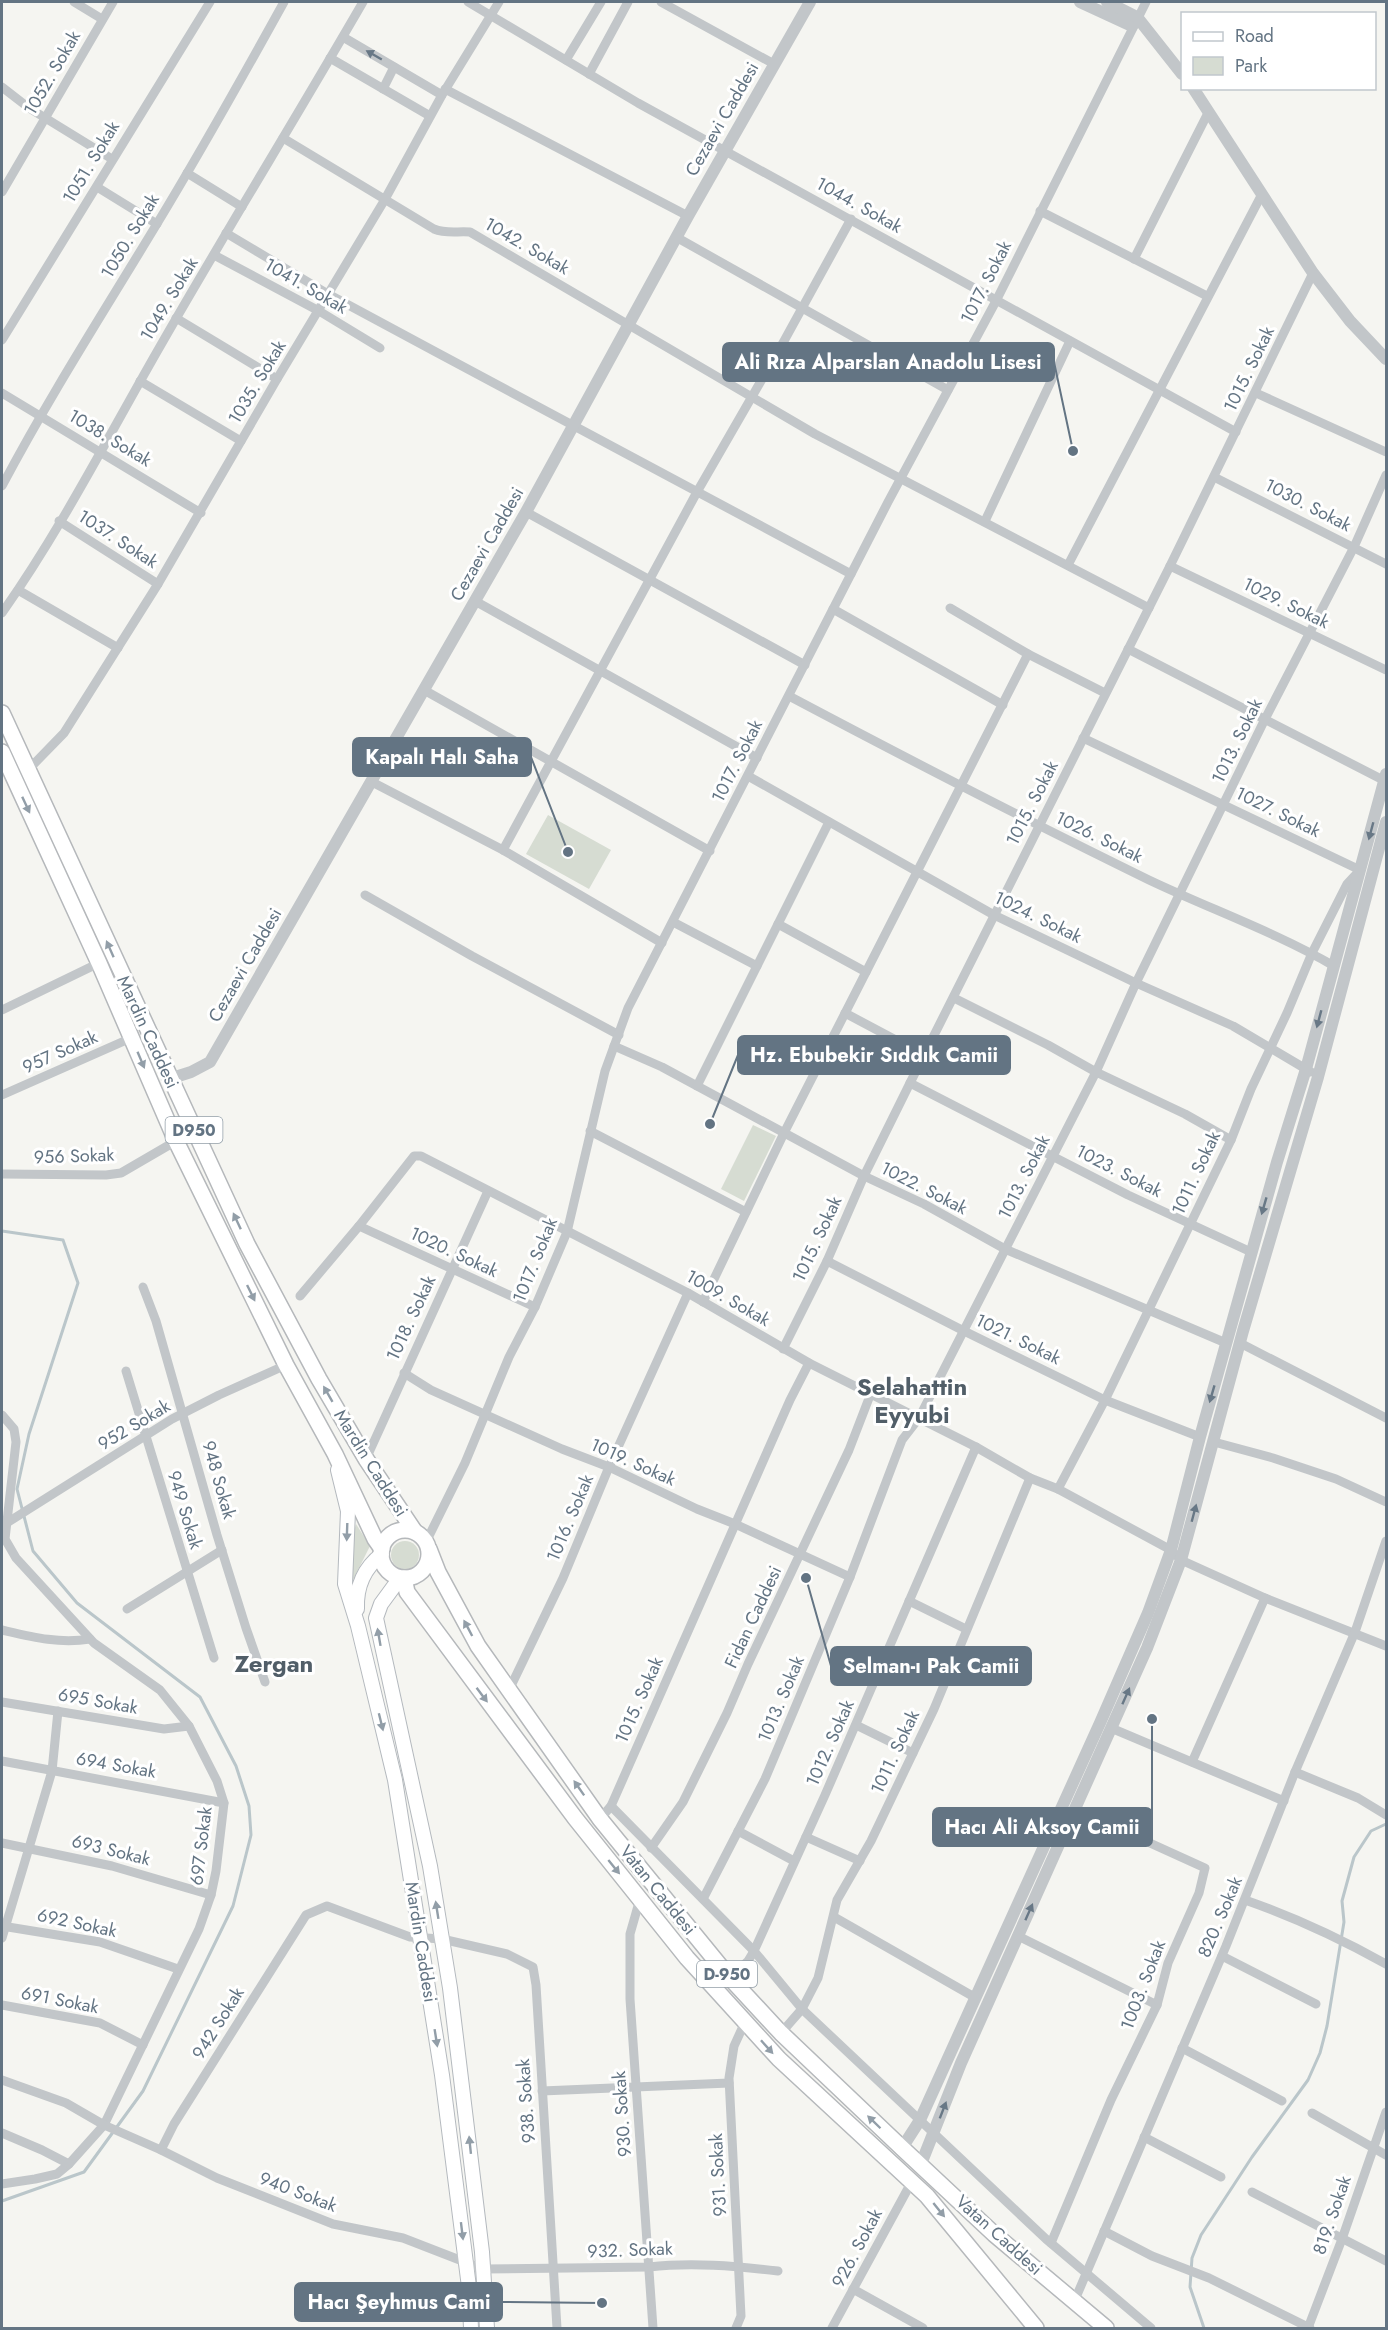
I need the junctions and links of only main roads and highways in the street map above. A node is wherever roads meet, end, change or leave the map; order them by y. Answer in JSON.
{"nodes":[{"id":1,"x":2,"y":713,"type":"edge"},
{"id":2,"x":2,"y":752,"type":"edge"},
{"id":3,"x":334,"y":1454,"type":"junction"},
{"id":4,"x":423,"y":1541,"type":"junction"},
{"id":5,"x":382,"y":1552,"type":"junction"},
{"id":6,"x":402,"y":1578,"type":"junction"},
{"id":7,"x":358,"y":1626,"type":"junction"},
{"id":8,"x":471,"y":2328,"type":"edge"},
{"id":9,"x":487,"y":2328,"type":"edge"},
{"id":10,"x":1036,"y":2328,"type":"edge"},
{"id":11,"x":1106,"y":2328,"type":"edge"}],
"edges":[{"from":4,"to":1,"type":"highway","name":"Mardin Caddesi","number":"D950","one_way":true},
{"from":2,"to":3,"type":"highway","name":"Mardin Caddesi","number":"D950","one_way":true},
{"from":3,"to":5,"type":"highway","name":"Mardin Caddesi","number":"D950"},
{"from":3,"to":7,"type":"main road","name":"Mardin Caddesi","one_way":true},
{"from":4,"to":5,"type":"highway","name":"Mardin Caddesi"},
{"from":4,"to":6,"type":"highway","name":"Mardin Caddesi"},
{"from":11,"to":4,"type":"highway","name":"Vatan Caddesi","number":"D-950","one_way":true},
{"from":5,"to":6,"type":"highway","name":"Mardin Caddesi"},
{"from":5,"to":7,"type":"main road"},
{"from":9,"to":6,"type":"main road","name":"Mardin Caddesi","one_way":true},
{"from":6,"to":10,"type":"highway","name":"Vatan Caddesi","number":"D-950","one_way":true},
{"from":7,"to":8,"type":"main road","name":"Mardin Caddesi","one_way":true}]}
